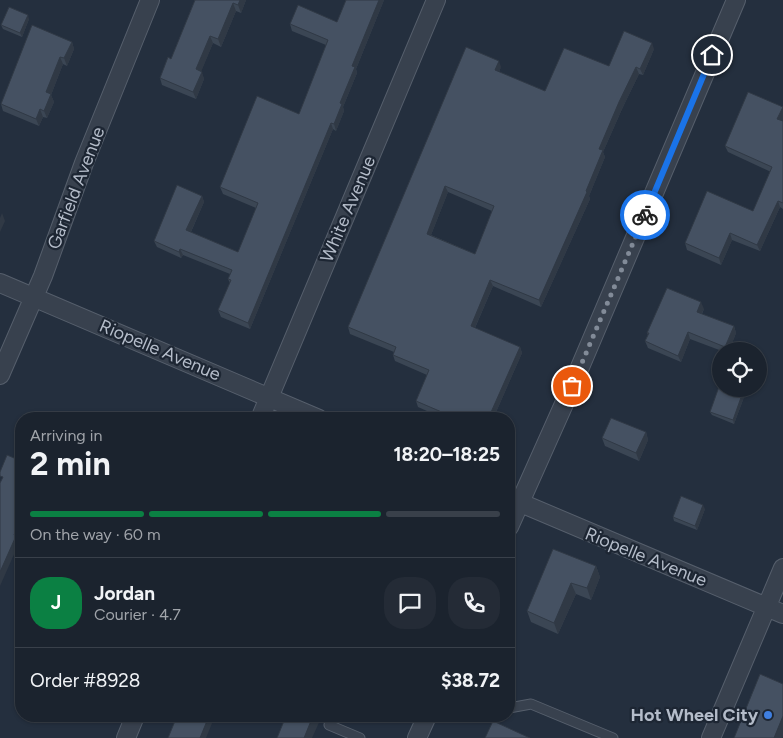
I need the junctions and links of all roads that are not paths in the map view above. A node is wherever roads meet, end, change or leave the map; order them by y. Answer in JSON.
{"nodes":[{"id":1,"x":150,"y":0,"type":"edge"},
{"id":2,"x":436,"y":0,"type":"edge"},
{"id":3,"x":736,"y":0,"type":"edge"},
{"id":4,"x":0,"y":282,"type":"edge"},
{"id":5,"x":35,"y":297,"type":"junction"},
{"id":6,"x":0,"y":375,"type":"edge"},
{"id":7,"x":269,"y":396,"type":"junction"},
{"id":8,"x":263,"y":412,"type":"edge"},
{"id":9,"x":304,"y":412,"type":"edge"},
{"id":10,"x":515,"y":498,"type":"edge"},
{"id":11,"x":515,"y":500,"type":"edge"},
{"id":12,"x":783,"y":568,"type":"edge"},
{"id":13,"x":775,"y":611,"type":"edge"},
{"id":14,"x":515,"y":707,"type":"edge"},
{"id":15,"x":133,"y":722,"type":"edge"},
{"id":16,"x":424,"y":722,"type":"edge"},
{"id":17,"x":329,"y":725,"type":"dead end"},
{"id":18,"x":126,"y":738,"type":"edge"},
{"id":19,"x":360,"y":738,"type":"edge"},
{"id":20,"x":417,"y":738,"type":"edge"},
{"id":21,"x":613,"y":738,"type":"edge"},
{"id":22,"x":711,"y":738,"type":"edge"}],
"edges":[{"from":1,"to":5,"type":"street","name":"Garfield Avenue"},
{"from":2,"to":7,"type":"street","name":"White Avenue"},
{"from":3,"to":10,"type":"street"},
{"from":4,"to":5,"type":"street","name":"Riopelle Avenue"},
{"from":5,"to":6,"type":"street","name":"Garfield Avenue"},
{"from":5,"to":7,"type":"street","name":"Riopelle Avenue"},
{"from":7,"to":8,"type":"street","name":"White Avenue"},
{"from":7,"to":9,"type":"street","name":"Riopelle Avenue"},
{"from":11,"to":13,"type":"street","name":"Riopelle Avenue"},
{"from":12,"to":13,"type":"street"},
{"from":13,"to":22,"type":"street"},
{"from":14,"to":21,"type":"lane"},
{"from":15,"to":18,"type":"street"},
{"from":16,"to":20,"type":"street"},
{"from":17,"to":19,"type":"lane"}]}
